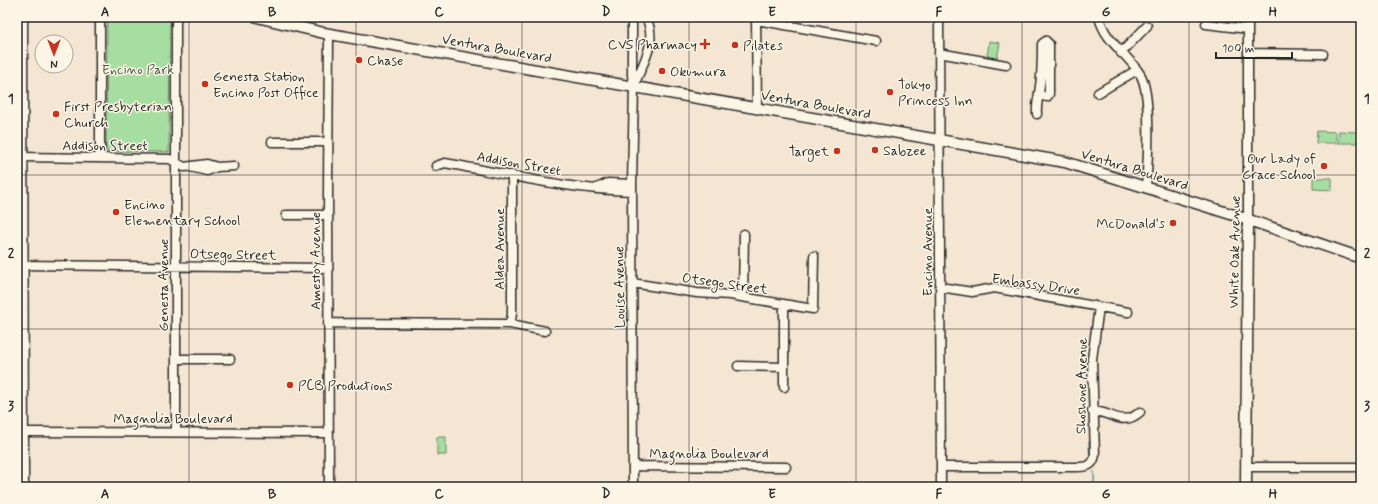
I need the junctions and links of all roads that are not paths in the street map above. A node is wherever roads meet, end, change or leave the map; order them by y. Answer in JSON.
{"nodes":[{"id":1,"x":22,"y":17,"type":"edge"},
{"id":2,"x":100,"y":17,"type":"edge"},
{"id":3,"x":176,"y":17,"type":"edge"},
{"id":4,"x":257,"y":17,"type":"edge"},
{"id":5,"x":632,"y":17,"type":"edge"},
{"id":6,"x":646,"y":17,"type":"edge"},
{"id":7,"x":939,"y":17,"type":"edge"},
{"id":8,"x":1099,"y":17,"type":"edge"},
{"id":9,"x":1248,"y":17,"type":"edge"},
{"id":10,"x":756,"y":18,"type":"edge"},
{"id":11,"x":1206,"y":24,"type":"dead end"},
{"id":12,"x":1147,"y":26,"type":"dead end"},
{"id":13,"x":1248,"y":29,"type":"junction"},
{"id":14,"x":329,"y":34,"type":"junction"},
{"id":15,"x":876,"y":41,"type":"dead end"},
{"id":16,"x":939,"y":53,"type":"junction"},
{"id":17,"x":1121,"y":53,"type":"junction"},
{"id":18,"x":1248,"y":53,"type":"junction"},
{"id":19,"x":1323,"y":54,"type":"dead end"},
{"id":20,"x":1006,"y":65,"type":"dead end"},
{"id":21,"x":1045,"y":69,"type":"dead end"},
{"id":22,"x":1137,"y":70,"type":"junction"},
{"id":23,"x":20,"y":74,"type":"edge"},
{"id":24,"x":634,"y":87,"type":"junction"},
{"id":25,"x":1098,"y":94,"type":"dead end"},
{"id":26,"x":757,"y":108,"type":"junction"},
{"id":27,"x":1037,"y":114,"type":"dead end"},
{"id":28,"x":940,"y":140,"type":"junction"},
{"id":29,"x":272,"y":142,"type":"dead end"},
{"id":30,"x":328,"y":142,"type":"junction"},
{"id":31,"x":20,"y":157,"type":"edge"},
{"id":32,"x":100,"y":158,"type":"junction"},
{"id":33,"x":176,"y":162,"type":"junction"},
{"id":34,"x":234,"y":166,"type":"dead end"},
{"id":35,"x":436,"y":166,"type":"dead end"},
{"id":36,"x":512,"y":175,"type":"junction"},
{"id":37,"x":1146,"y":186,"type":"junction"},
{"id":38,"x":632,"y":188,"type":"junction"},
{"id":39,"x":286,"y":215,"type":"dead end"},
{"id":40,"x":328,"y":215,"type":"junction"},
{"id":41,"x":1248,"y":220,"type":"junction"},
{"id":42,"x":744,"y":234,"type":"dead end"},
{"id":43,"x":814,"y":256,"type":"dead end"},
{"id":44,"x":1361,"y":258,"type":"edge"},
{"id":45,"x":20,"y":265,"type":"edge"},
{"id":46,"x":176,"y":266,"type":"junction"},
{"id":47,"x":328,"y":268,"type":"junction"},
{"id":48,"x":632,"y":283,"type":"junction"},
{"id":49,"x":940,"y":287,"type":"junction"},
{"id":50,"x":743,"y":297,"type":"junction"},
{"id":51,"x":784,"y":304,"type":"junction"},
{"id":52,"x":1099,"y":307,"type":"junction"},
{"id":53,"x":1128,"y":312,"type":"dead end"},
{"id":54,"x":328,"y":323,"type":"junction"},
{"id":55,"x":510,"y":324,"type":"junction"},
{"id":56,"x":544,"y":331,"type":"dead end"},
{"id":57,"x":176,"y":359,"type":"junction"},
{"id":58,"x":230,"y":359,"type":"dead end"},
{"id":59,"x":738,"y":366,"type":"dead end"},
{"id":60,"x":784,"y":367,"type":"junction"},
{"id":61,"x":784,"y":387,"type":"dead end"},
{"id":62,"x":1092,"y":411,"type":"junction"},
{"id":63,"x":1140,"y":412,"type":"dead end"},
{"id":64,"x":20,"y":432,"type":"edge"},
{"id":65,"x":176,"y":432,"type":"junction"},
{"id":66,"x":328,"y":433,"type":"junction"},
{"id":67,"x":633,"y":466,"type":"junction"},
{"id":68,"x":786,"y":467,"type":"dead end"},
{"id":69,"x":941,"y":467,"type":"junction"},
{"id":70,"x":1246,"y":467,"type":"junction"},
{"id":71,"x":1361,"y":467,"type":"edge"},
{"id":72,"x":23,"y":487,"type":"edge"},
{"id":73,"x":329,"y":487,"type":"edge"},
{"id":74,"x":633,"y":487,"type":"edge"},
{"id":75,"x":941,"y":487,"type":"edge"},
{"id":76,"x":1246,"y":487,"type":"edge"}],
"edges":[{"from":1,"to":23,"type":"main road"},
{"from":2,"to":32,"type":"street"},
{"from":3,"to":33,"type":"street","name":"Genesta Avenue"},
{"from":4,"to":14,"type":"main road","name":"Ventura Boulevard"},
{"from":5,"to":24,"type":"street","name":"Louise Avenue"},
{"from":6,"to":24,"type":"street","name":"Louise Avenue"},
{"from":7,"to":16,"type":"street","name":"Encino Avenue"},
{"from":8,"to":17,"type":"street"},
{"from":9,"to":13,"type":"street","name":"White Oak Avenue"},
{"from":10,"to":15,"type":"street"},
{"from":10,"to":26,"type":"street"},
{"from":11,"to":13,"type":"street"},
{"from":12,"to":17,"type":"street"},
{"from":13,"to":18,"type":"street","name":"White Oak Avenue"},
{"from":14,"to":24,"type":"main road","name":"Ventura Boulevard"},
{"from":14,"to":30,"type":"street","name":"Amestoy Avenue"},
{"from":16,"to":20,"type":"street"},
{"from":16,"to":28,"type":"street","name":"Encino Avenue"},
{"from":17,"to":22,"type":"street"},
{"from":18,"to":19,"type":"street"},
{"from":18,"to":41,"type":"street","name":"White Oak Avenue"},
{"from":21,"to":27,"type":"street"},
{"from":22,"to":25,"type":"street"},
{"from":22,"to":37,"type":"street"},
{"from":23,"to":31,"type":"main road"},
{"from":24,"to":26,"type":"main road","name":"Ventura Boulevard"},
{"from":24,"to":38,"type":"street","name":"Louise Avenue"},
{"from":26,"to":28,"type":"main road","name":"Ventura Boulevard"},
{"from":28,"to":37,"type":"main road","name":"Ventura Boulevard"},
{"from":28,"to":49,"type":"street","name":"Encino Avenue"},
{"from":29,"to":30,"type":"street"},
{"from":30,"to":40,"type":"street","name":"Amestoy Avenue"},
{"from":31,"to":32,"type":"street","name":"Addison Street"},
{"from":31,"to":45,"type":"main road"},
{"from":32,"to":33,"type":"street","name":"Addison Street"},
{"from":33,"to":34,"type":"street","name":"Addison Street"},
{"from":33,"to":46,"type":"street","name":"Genesta Avenue"},
{"from":35,"to":36,"type":"street","name":"Addison Street"},
{"from":36,"to":38,"type":"street","name":"Addison Street"},
{"from":36,"to":55,"type":"street","name":"Aldea Avenue"},
{"from":37,"to":41,"type":"main road","name":"Ventura Boulevard"},
{"from":38,"to":48,"type":"street","name":"Louise Avenue"},
{"from":39,"to":40,"type":"street"},
{"from":40,"to":47,"type":"street","name":"Amestoy Avenue"},
{"from":41,"to":44,"type":"main road","name":"Ventura Boulevard"},
{"from":41,"to":70,"type":"main road","name":"White Oak Avenue"},
{"from":42,"to":50,"type":"street"},
{"from":43,"to":51,"type":"street","name":"Otsego Street"},
{"from":45,"to":46,"type":"street","name":"Otsego Street"},
{"from":45,"to":64,"type":"main road"},
{"from":46,"to":47,"type":"street","name":"Otsego Street"},
{"from":46,"to":57,"type":"street","name":"Genesta Avenue"},
{"from":47,"to":54,"type":"street","name":"Amestoy Avenue"},
{"from":48,"to":50,"type":"street","name":"Otsego Street"},
{"from":48,"to":67,"type":"street","name":"Louise Avenue"},
{"from":49,"to":52,"type":"street","name":"Embassy Drive"},
{"from":49,"to":69,"type":"street","name":"Encino Avenue"},
{"from":50,"to":51,"type":"street","name":"Otsego Street"},
{"from":51,"to":60,"type":"street"},
{"from":52,"to":53,"type":"street","name":"Embassy Drive"},
{"from":52,"to":62,"type":"street","name":"Shoshone Avenue"},
{"from":54,"to":55,"type":"street"},
{"from":54,"to":66,"type":"street","name":"Amestoy Avenue"},
{"from":55,"to":56,"type":"street"},
{"from":57,"to":58,"type":"street"},
{"from":57,"to":65,"type":"street","name":"Genesta Avenue"},
{"from":59,"to":60,"type":"street"},
{"from":60,"to":61,"type":"street"},
{"from":62,"to":63,"type":"street"},
{"from":62,"to":69,"type":"street","name":"Shoshone Avenue"},
{"from":64,"to":65,"type":"street","name":"Magnolia Boulevard"},
{"from":64,"to":72,"type":"main road"},
{"from":65,"to":66,"type":"street","name":"Magnolia Boulevard"},
{"from":66,"to":73,"type":"street","name":"Amestoy Avenue"},
{"from":67,"to":68,"type":"street","name":"Magnolia Boulevard"},
{"from":67,"to":74,"type":"street","name":"Louise Avenue"},
{"from":69,"to":75,"type":"street","name":"Encino Avenue"},
{"from":70,"to":71,"type":"street"},
{"from":70,"to":76,"type":"main road","name":"White Oak Avenue"}]}
